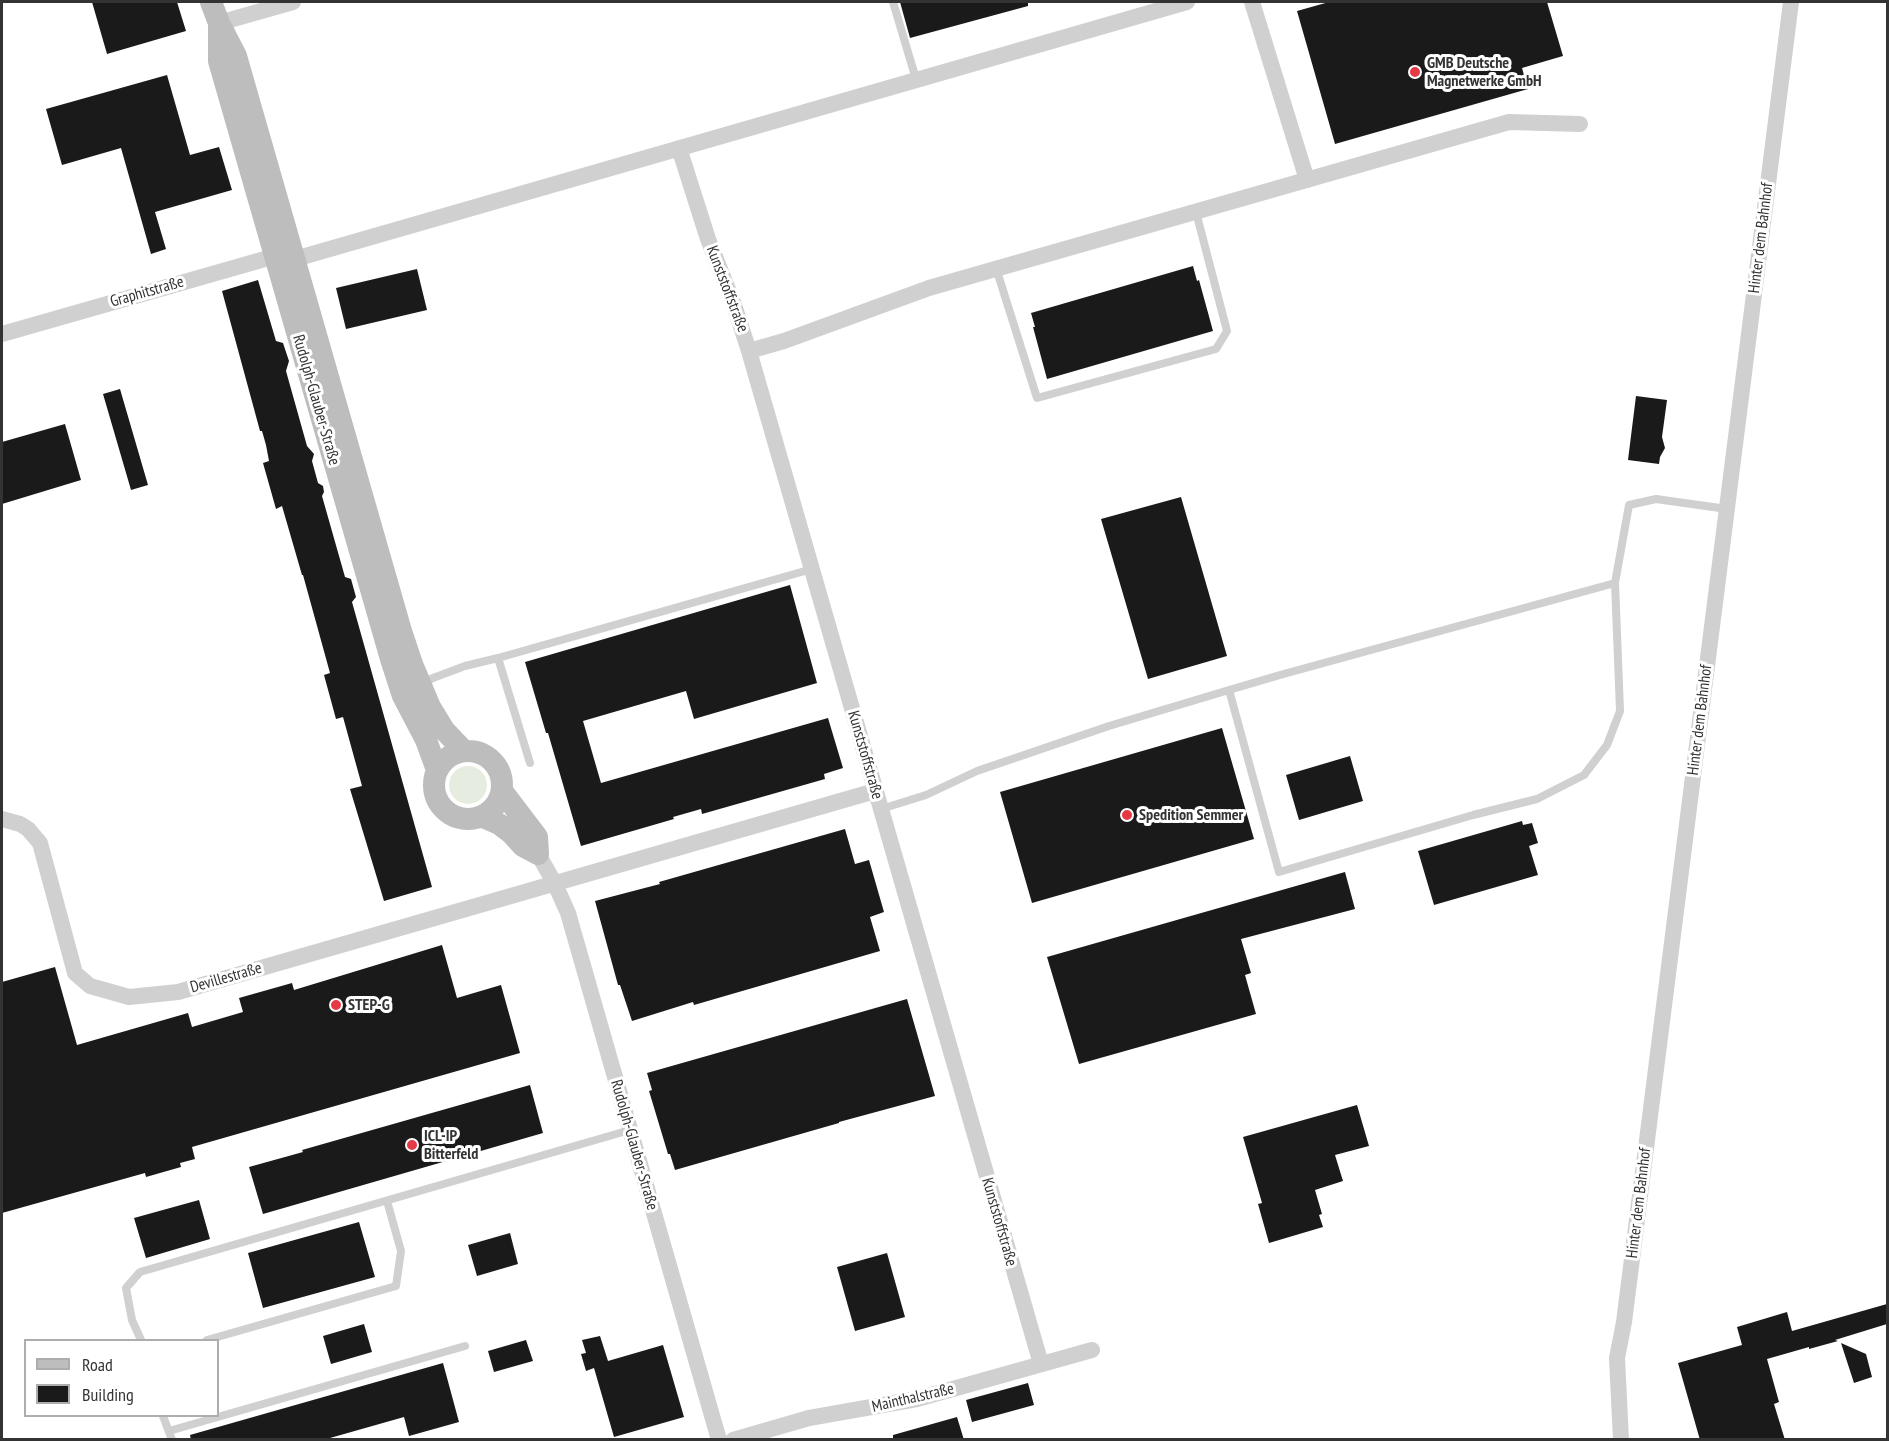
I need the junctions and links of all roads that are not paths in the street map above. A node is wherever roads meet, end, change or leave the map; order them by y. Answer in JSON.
{"nodes":[{"id":1,"x":212,"y":2,"type":"edge"},
{"id":2,"x":293,"y":2,"type":"edge"},
{"id":3,"x":893,"y":2,"type":"edge"},
{"id":4,"x":1186,"y":2,"type":"edge"},
{"id":5,"x":1252,"y":2,"type":"edge"},
{"id":6,"x":1791,"y":2,"type":"edge"},
{"id":7,"x":219,"y":23,"type":"junction"},
{"id":8,"x":916,"y":80,"type":"junction"},
{"id":9,"x":1580,"y":124,"type":"dead end"},
{"id":10,"x":679,"y":148,"type":"junction"},
{"id":11,"x":1307,"y":180,"type":"junction"},
{"id":12,"x":1196,"y":212,"type":"junction"},
{"id":13,"x":287,"y":255,"type":"junction"},
{"id":14,"x":996,"y":268,"type":"junction"},
{"id":15,"x":2,"y":334,"type":"edge"},
{"id":16,"x":749,"y":351,"type":"junction"},
{"id":17,"x":1727,"y":509,"type":"junction"},
{"id":18,"x":812,"y":569,"type":"junction"},
{"id":19,"x":1615,"y":583,"type":"junction"},
{"id":20,"x":498,"y":658,"type":"junction"},
{"id":21,"x":420,"y":684,"type":"junction"},
{"id":22,"x":1229,"y":690,"type":"junction"},
{"id":23,"x":464,"y":751,"type":"junction"},
{"id":24,"x":530,"y":763,"type":"dead end"},
{"id":25,"x":437,"y":770,"type":"junction"},
{"id":26,"x":502,"y":791,"type":"junction"},
{"id":27,"x":875,"y":791,"type":"junction"},
{"id":28,"x":880,"y":809,"type":"junction"},
{"id":29,"x":483,"y":817,"type":"junction"},
{"id":30,"x":2,"y":819,"type":"edge"},
{"id":31,"x":538,"y":854,"type":"junction"},
{"id":32,"x":555,"y":884,"type":"junction"},
{"id":33,"x":630,"y":1130,"type":"junction"},
{"id":34,"x":387,"y":1201,"type":"junction"},
{"id":35,"x":140,"y":1339,"type":"edge"},
{"id":36,"x":214,"y":1339,"type":"edge"},
{"id":37,"x":465,"y":1346,"type":"dead end"},
{"id":38,"x":1092,"y":1350,"type":"dead end"},
{"id":39,"x":1041,"y":1364,"type":"junction"},
{"id":40,"x":163,"y":1417,"type":"edge"},
{"id":41,"x":171,"y":1435,"type":"edge"},
{"id":42,"x":719,"y":1440,"type":"edge"},
{"id":43,"x":733,"y":1440,"type":"edge"},
{"id":44,"x":1621,"y":1440,"type":"edge"}],
"edges":[{"from":1,"to":7,"type":"street","name":"Rudolph-Glauber-Straße"},
{"from":2,"to":7,"type":"street"},
{"from":3,"to":8,"type":"lane"},
{"from":4,"to":8,"type":"street","name":"Graphitstraße"},
{"from":5,"to":11,"type":"street"},
{"from":6,"to":17,"type":"street","name":"Hinter dem Bahnhof"},
{"from":7,"to":13,"type":"street","name":"Rudolph-Glauber-Straße"},
{"from":8,"to":10,"type":"street","name":"Graphitstraße"},
{"from":9,"to":11,"type":"street"},
{"from":10,"to":13,"type":"street","name":"Graphitstraße"},
{"from":10,"to":16,"type":"street","name":"Kunststoffstraße"},
{"from":11,"to":12,"type":"street"},
{"from":12,"to":14,"type":"street"},
{"from":12,"to":14,"type":"lane"},
{"from":13,"to":15,"type":"street","name":"Graphitstraße"},
{"from":13,"to":21,"type":"street","name":"Rudolph-Glauber-Straße"},
{"from":13,"to":25,"type":"street","name":"Rudolph-Glauber-Straße"},
{"from":14,"to":16,"type":"street"},
{"from":16,"to":18,"type":"street","name":"Kunststoffstraße"},
{"from":17,"to":19,"type":"lane"},
{"from":17,"to":44,"type":"street","name":"Hinter dem Bahnhof"},
{"from":18,"to":20,"type":"lane"},
{"from":18,"to":27,"type":"street","name":"Kunststoffstraße"},
{"from":19,"to":22,"type":"lane"},
{"from":19,"to":22,"type":"lane"},
{"from":20,"to":21,"type":"lane"},
{"from":20,"to":24,"type":"lane"},
{"from":21,"to":23,"type":"street","name":"Rudolph-Glauber-Straße"},
{"from":22,"to":28,"type":"lane"},
{"from":23,"to":25,"type":"street"},
{"from":23,"to":26,"type":"street","name":"Rudolph-Glauber-Straße"},
{"from":25,"to":29,"type":"street","name":"Rudolph-Glauber-Straße"},
{"from":26,"to":29,"type":"street"},
{"from":26,"to":31,"type":"street","name":"Rudolph-Glauber-Straße"},
{"from":27,"to":28,"type":"street","name":"Kunststoffstraße"},
{"from":27,"to":32,"type":"street","name":"Devillestraße"},
{"from":28,"to":39,"type":"street","name":"Kunststoffstraße"},
{"from":29,"to":31,"type":"street","name":"Rudolph-Glauber-Straße"},
{"from":30,"to":32,"type":"street","name":"Devillestraße"},
{"from":31,"to":32,"type":"street","name":"Rudolph-Glauber-Straße"},
{"from":32,"to":33,"type":"street","name":"Rudolph-Glauber-Straße"},
{"from":33,"to":34,"type":"lane"},
{"from":33,"to":42,"type":"street","name":"Rudolph-Glauber-Straße"},
{"from":34,"to":35,"type":"lane"},
{"from":34,"to":36,"type":"lane"},
{"from":37,"to":41,"type":"lane"},
{"from":38,"to":39,"type":"street","name":"Mainthalstraße"},
{"from":39,"to":43,"type":"street","name":"Mainthalstraße"},
{"from":40,"to":41,"type":"lane"}]}
